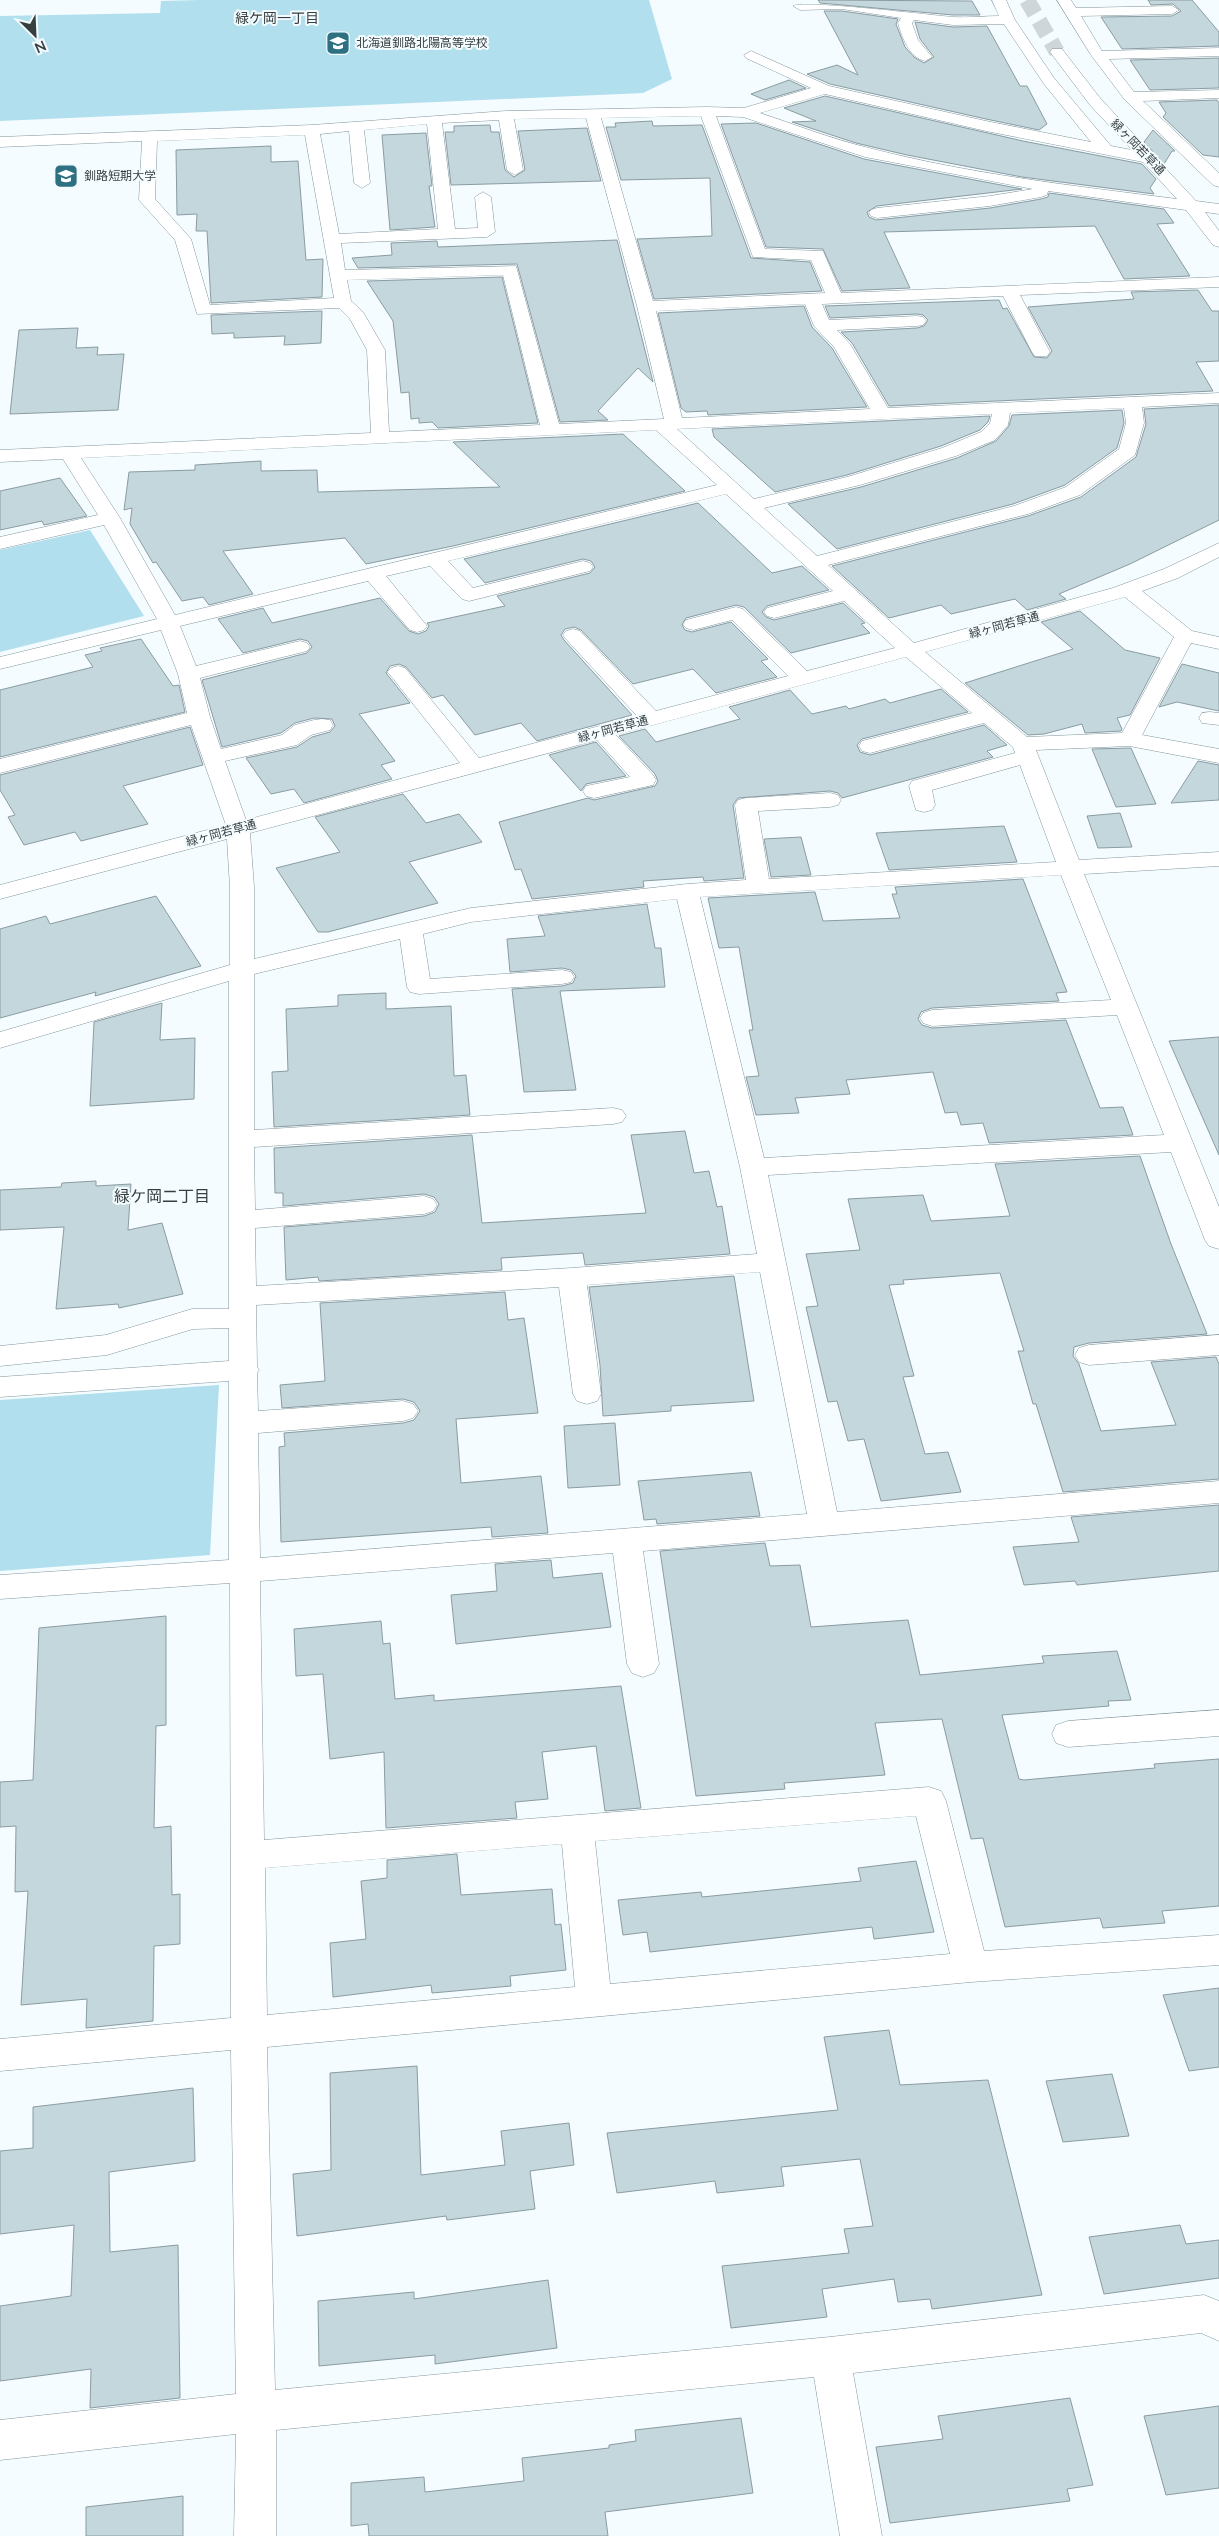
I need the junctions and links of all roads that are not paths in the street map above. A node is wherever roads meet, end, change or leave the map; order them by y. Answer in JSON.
{"nodes":[{"id":1,"x":999,"y":0,"type":"edge"},
{"id":2,"x":800,"y":6,"type":"dead end"},
{"id":3,"x":1068,"y":6,"type":"edge"},
{"id":4,"x":952,"y":7,"type":"dead end"},
{"id":5,"x":1172,"y":10,"type":"dead end"},
{"id":6,"x":910,"y":15,"type":"junction"},
{"id":7,"x":1008,"y":20,"type":"junction"},
{"id":8,"x":962,"y":21,"type":"junction"},
{"id":9,"x":1057,"y":52,"type":"tunnel mouth"},
{"id":10,"x":1219,"y":52,"type":"edge"},
{"id":11,"x":751,"y":55,"type":"dead end"},
{"id":12,"x":1098,"y":55,"type":"junction"},
{"id":13,"x":925,"y":57,"type":"dead end"},
{"id":14,"x":824,"y":89,"type":"junction"},
{"id":15,"x":1219,"y":94,"type":"edge"},
{"id":16,"x":1130,"y":97,"type":"junction"},
{"id":17,"x":707,"y":111,"type":"junction"},
{"id":18,"x":745,"y":113,"type":"junction"},
{"id":19,"x":592,"y":114,"type":"junction"},
{"id":20,"x":506,"y":115,"type":"junction"},
{"id":21,"x":434,"y":118,"type":"junction"},
{"id":22,"x":356,"y":126,"type":"junction"},
{"id":23,"x":312,"y":130,"type":"junction"},
{"id":24,"x":150,"y":136,"type":"junction"},
{"id":25,"x":0,"y":142,"type":"edge"},
{"id":26,"x":1105,"y":149,"type":"junction"},
{"id":27,"x":1147,"y":158,"type":"junction"},
{"id":28,"x":1198,"y":162,"type":"junction"},
{"id":29,"x":1219,"y":165,"type":"edge"},
{"id":30,"x":515,"y":170,"type":"dead end"},
{"id":31,"x":1219,"y":182,"type":"edge"},
{"id":32,"x":362,"y":183,"type":"dead end"},
{"id":33,"x":1062,"y":189,"type":"junction"},
{"id":34,"x":483,"y":197,"type":"dead end"},
{"id":35,"x":1193,"y":206,"type":"junction"},
{"id":36,"x":1219,"y":209,"type":"edge"},
{"id":37,"x":877,"y":213,"type":"dead end"},
{"id":38,"x":447,"y":233,"type":"junction"},
{"id":39,"x":331,"y":239,"type":"junction"},
{"id":40,"x":1219,"y":242,"type":"edge"},
{"id":41,"x":337,"y":275,"type":"junction"},
{"id":42,"x":1219,"y":282,"type":"edge"},
{"id":43,"x":1009,"y":291,"type":"junction"},
{"id":44,"x":835,"y":298,"type":"junction"},
{"id":45,"x":811,"y":299,"type":"junction"},
{"id":46,"x":344,"y":303,"type":"junction"},
{"id":47,"x":646,"y":306,"type":"junction"},
{"id":48,"x":917,"y":321,"type":"dead end"},
{"id":49,"x":822,"y":326,"type":"junction"},
{"id":50,"x":1041,"y":352,"type":"dead end"},
{"id":51,"x":1219,"y":398,"type":"edge"},
{"id":52,"x":1132,"y":402,"type":"junction"},
{"id":53,"x":1002,"y":409,"type":"junction"},
{"id":54,"x":882,"y":414,"type":"junction"},
{"id":55,"x":667,"y":425,"type":"junction"},
{"id":56,"x":551,"y":430,"type":"junction"},
{"id":57,"x":380,"y":438,"type":"junction"},
{"id":58,"x":69,"y":453,"type":"junction"},
{"id":59,"x":0,"y":456,"type":"edge"},
{"id":60,"x":729,"y":488,"type":"junction"},
{"id":61,"x":749,"y":506,"type":"junction"},
{"id":62,"x":110,"y":518,"type":"junction"},
{"id":63,"x":0,"y":543,"type":"edge"},
{"id":64,"x":1219,"y":549,"type":"edge"},
{"id":65,"x":434,"y":558,"type":"junction"},
{"id":66,"x":813,"y":562,"type":"junction"},
{"id":67,"x":583,"y":567,"type":"dead end"},
{"id":68,"x":372,"y":572,"type":"junction"},
{"id":69,"x":1128,"y":590,"type":"junction"},
{"id":70,"x":847,"y":594,"type":"junction"},
{"id":71,"x":774,"y":612,"type":"dead end"},
{"id":72,"x":168,"y":621,"type":"junction"},
{"id":73,"x":693,"y":624,"type":"dead end"},
{"id":74,"x":417,"y":626,"type":"dead end"},
{"id":75,"x":573,"y":635,"type":"dead end"},
{"id":76,"x":1185,"y":636,"type":"junction"},
{"id":77,"x":1219,"y":643,"type":"edge"},
{"id":78,"x":300,"y":647,"type":"dead end"},
{"id":79,"x":910,"y":650,"type":"junction"},
{"id":80,"x":0,"y":663,"type":"edge"},
{"id":81,"x":398,"y":672,"type":"dead end"},
{"id":82,"x":188,"y":674,"type":"junction"},
{"id":83,"x":803,"y":679,"type":"junction"},
{"id":84,"x":988,"y":716,"type":"junction"},
{"id":85,"x":199,"y":717,"type":"junction"},
{"id":86,"x":650,"y":719,"type":"junction"},
{"id":87,"x":322,"y":725,"type":"dead end"},
{"id":88,"x":602,"y":732,"type":"junction"},
{"id":89,"x":1129,"y":739,"type":"junction"},
{"id":90,"x":870,"y":746,"type":"dead end"},
{"id":91,"x":1025,"y":750,"type":"junction"},
{"id":92,"x":1219,"y":756,"type":"edge"},
{"id":93,"x":213,"y":757,"type":"junction"},
{"id":94,"x":0,"y":766,"type":"edge"},
{"id":95,"x":474,"y":766,"type":"junction"},
{"id":96,"x":594,"y":791,"type":"dead end"},
{"id":97,"x":830,"y":800,"type":"dead end"},
{"id":98,"x":924,"y":805,"type":"dead end"},
{"id":99,"x":238,"y":828,"type":"junction"},
{"id":100,"x":1219,"y":859,"type":"edge"},
{"id":101,"x":1070,"y":868,"type":"junction"},
{"id":102,"x":759,"y":886,"type":"junction"},
{"id":103,"x":687,"y":891,"type":"junction"},
{"id":104,"x":0,"y":892,"type":"edge"},
{"id":105,"x":410,"y":929,"type":"junction"},
{"id":106,"x":242,"y":969,"type":"junction"},
{"id":107,"x":562,"y":977,"type":"dead end"},
{"id":108,"x":1126,"y":1007,"type":"junction"},
{"id":109,"x":932,"y":1018,"type":"dead end"},
{"id":110,"x":0,"y":1040,"type":"edge"},
{"id":111,"x":613,"y":1116,"type":"dead end"},
{"id":112,"x":241,"y":1139,"type":"junction"},
{"id":113,"x":1180,"y":1143,"type":"junction"},
{"id":114,"x":753,"y":1167,"type":"junction"},
{"id":115,"x":424,"y":1205,"type":"dead end"},
{"id":116,"x":1213,"y":1208,"type":"edge"},
{"id":117,"x":243,"y":1220,"type":"junction"},
{"id":118,"x":1219,"y":1240,"type":"edge"},
{"id":119,"x":772,"y":1262,"type":"junction"},
{"id":120,"x":572,"y":1277,"type":"junction"},
{"id":121,"x":244,"y":1307,"type":"junction"},
{"id":122,"x":1219,"y":1345,"type":"edge"},
{"id":123,"x":1089,"y":1355,"type":"dead end"},
{"id":124,"x":0,"y":1356,"type":"edge"},
{"id":125,"x":245,"y":1370,"type":"junction"},
{"id":126,"x":0,"y":1387,"type":"edge"},
{"id":127,"x":587,"y":1394,"type":"dead end"},
{"id":128,"x":403,"y":1411,"type":"dead end"},
{"id":129,"x":245,"y":1423,"type":"junction"},
{"id":130,"x":1219,"y":1492,"type":"edge"},
{"id":131,"x":824,"y":1523,"type":"junction"},
{"id":132,"x":626,"y":1540,"type":"junction"},
{"id":133,"x":245,"y":1572,"type":"junction"},
{"id":134,"x":0,"y":1587,"type":"edge"},
{"id":135,"x":643,"y":1664,"type":"dead end"},
{"id":136,"x":1219,"y":1723,"type":"edge"},
{"id":137,"x":1068,"y":1734,"type":"dead end"},
{"id":138,"x":577,"y":1829,"type":"junction"},
{"id":139,"x":248,"y":1855,"type":"junction"},
{"id":140,"x":1219,"y":1950,"type":"edge"},
{"id":141,"x":971,"y":1967,"type":"junction"},
{"id":142,"x":594,"y":2002,"type":"junction"},
{"id":143,"x":248,"y":2034,"type":"junction"},
{"id":144,"x":0,"y":2055,"type":"edge"},
{"id":145,"x":1219,"y":2322,"type":"edge"},
{"id":146,"x":830,"y":2356,"type":"junction"},
{"id":147,"x":256,"y":2412,"type":"junction"},
{"id":148,"x":0,"y":2440,"type":"edge"},
{"id":149,"x":255,"y":2536,"type":"edge"},
{"id":150,"x":861,"y":2536,"type":"edge"}],
"edges":[{"from":1,"to":7,"type":"street"},
{"from":2,"to":6,"type":"street"},
{"from":3,"to":5,"type":"street"},
{"from":3,"to":12,"type":"street"},
{"from":4,"to":8,"type":"street"},
{"from":6,"to":8,"type":"street"},
{"from":6,"to":13,"type":"street"},
{"from":7,"to":8,"type":"street"},
{"from":7,"to":26,"type":"street"},
{"from":9,"to":27,"type":"street","name":"緑ヶ岡若草通"},
{"from":10,"to":12,"type":"street"},
{"from":11,"to":14,"type":"street"},
{"from":12,"to":16,"type":"street"},
{"from":14,"to":18,"type":"street"},
{"from":14,"to":26,"type":"street"},
{"from":15,"to":16,"type":"street"},
{"from":16,"to":28,"type":"street"},
{"from":17,"to":18,"type":"street"},
{"from":17,"to":19,"type":"street"},
{"from":17,"to":44,"type":"street"},
{"from":18,"to":33,"type":"street"},
{"from":19,"to":20,"type":"street"},
{"from":19,"to":47,"type":"street"},
{"from":20,"to":21,"type":"street"},
{"from":20,"to":30,"type":"street"},
{"from":21,"to":22,"type":"street"},
{"from":21,"to":38,"type":"street"},
{"from":22,"to":23,"type":"street"},
{"from":22,"to":32,"type":"street"},
{"from":23,"to":24,"type":"street"},
{"from":23,"to":39,"type":"street"},
{"from":24,"to":25,"type":"street"},
{"from":24,"to":46,"type":"street"},
{"from":26,"to":27,"type":"street"},
{"from":27,"to":35,"type":"street","name":"緑ヶ岡若草通"},
{"from":28,"to":29,"type":"street"},
{"from":28,"to":31,"type":"street"},
{"from":33,"to":35,"type":"street"},
{"from":33,"to":37,"type":"street"},
{"from":34,"to":38,"type":"street"},
{"from":35,"to":36,"type":"street"},
{"from":35,"to":40,"type":"street","name":"緑ヶ岡若草通"},
{"from":38,"to":39,"type":"street"},
{"from":39,"to":41,"type":"street"},
{"from":41,"to":46,"type":"street"},
{"from":41,"to":56,"type":"street"},
{"from":42,"to":43,"type":"street"},
{"from":43,"to":44,"type":"street"},
{"from":43,"to":50,"type":"street"},
{"from":44,"to":45,"type":"street"},
{"from":45,"to":47,"type":"street"},
{"from":45,"to":49,"type":"street"},
{"from":46,"to":57,"type":"street"},
{"from":47,"to":55,"type":"street"},
{"from":48,"to":49,"type":"street"},
{"from":49,"to":54,"type":"street"},
{"from":51,"to":52,"type":"street"},
{"from":52,"to":53,"type":"street"},
{"from":52,"to":66,"type":"street"},
{"from":53,"to":54,"type":"street"},
{"from":53,"to":61,"type":"street"},
{"from":54,"to":55,"type":"street"},
{"from":55,"to":56,"type":"street"},
{"from":55,"to":60,"type":"street"},
{"from":56,"to":57,"type":"street"},
{"from":57,"to":58,"type":"street"},
{"from":58,"to":59,"type":"street"},
{"from":58,"to":62,"type":"street"},
{"from":60,"to":61,"type":"street"},
{"from":60,"to":65,"type":"street"},
{"from":61,"to":66,"type":"street"},
{"from":62,"to":63,"type":"street"},
{"from":62,"to":72,"type":"street"},
{"from":64,"to":69,"type":"street","name":"緑ヶ岡若草通"},
{"from":65,"to":67,"type":"street"},
{"from":65,"to":68,"type":"street"},
{"from":66,"to":70,"type":"street"},
{"from":68,"to":72,"type":"street"},
{"from":68,"to":74,"type":"street"},
{"from":69,"to":76,"type":"street"},
{"from":69,"to":79,"type":"street","name":"緑ヶ岡若草通"},
{"from":70,"to":71,"type":"street"},
{"from":70,"to":79,"type":"street"},
{"from":72,"to":80,"type":"street"},
{"from":72,"to":82,"type":"street"},
{"from":73,"to":83,"type":"street"},
{"from":75,"to":86,"type":"street"},
{"from":76,"to":77,"type":"street"},
{"from":76,"to":89,"type":"street"},
{"from":78,"to":82,"type":"street"},
{"from":79,"to":83,"type":"street","name":"緑ヶ岡若草通"},
{"from":79,"to":84,"type":"street"},
{"from":81,"to":95,"type":"street"},
{"from":82,"to":85,"type":"street"},
{"from":83,"to":86,"type":"street","name":"緑ヶ岡若草通"},
{"from":84,"to":90,"type":"street"},
{"from":84,"to":91,"type":"street"},
{"from":85,"to":93,"type":"street"},
{"from":85,"to":94,"type":"street"},
{"from":86,"to":88,"type":"street","name":"緑ヶ岡若草通"},
{"from":87,"to":93,"type":"street"},
{"from":88,"to":95,"type":"street","name":"緑ヶ岡若草通"},
{"from":88,"to":96,"type":"street"},
{"from":89,"to":91,"type":"street"},
{"from":89,"to":92,"type":"street"},
{"from":91,"to":98,"type":"street"},
{"from":91,"to":101,"type":"street"},
{"from":93,"to":99,"type":"street"},
{"from":95,"to":99,"type":"street","name":"緑ヶ岡若草通"},
{"from":97,"to":102,"type":"street"},
{"from":99,"to":104,"type":"street","name":"緑ヶ岡若草通"},
{"from":99,"to":106,"type":"street"},
{"from":100,"to":101,"type":"street"},
{"from":101,"to":102,"type":"street"},
{"from":101,"to":108,"type":"street"},
{"from":102,"to":103,"type":"street"},
{"from":103,"to":105,"type":"street"},
{"from":103,"to":114,"type":"street"},
{"from":105,"to":106,"type":"street"},
{"from":105,"to":107,"type":"street"},
{"from":106,"to":110,"type":"street"},
{"from":106,"to":112,"type":"street"},
{"from":108,"to":109,"type":"street"},
{"from":108,"to":113,"type":"street"},
{"from":111,"to":112,"type":"street"},
{"from":112,"to":117,"type":"street"},
{"from":113,"to":114,"type":"street"},
{"from":113,"to":116,"type":"street"},
{"from":114,"to":119,"type":"street"},
{"from":115,"to":117,"type":"street"},
{"from":116,"to":118,"type":"street"},
{"from":117,"to":121,"type":"street"},
{"from":119,"to":120,"type":"street"},
{"from":119,"to":131,"type":"street"},
{"from":120,"to":121,"type":"street"},
{"from":120,"to":127,"type":"street"},
{"from":121,"to":124,"type":"street"},
{"from":121,"to":125,"type":"street"},
{"from":122,"to":123,"type":"street"},
{"from":125,"to":126,"type":"street"},
{"from":125,"to":129,"type":"street"},
{"from":128,"to":129,"type":"street"},
{"from":129,"to":133,"type":"street"},
{"from":130,"to":131,"type":"street"},
{"from":131,"to":132,"type":"street"},
{"from":132,"to":133,"type":"street"},
{"from":132,"to":135,"type":"street"},
{"from":133,"to":134,"type":"street"},
{"from":133,"to":139,"type":"street"},
{"from":136,"to":137,"type":"street"},
{"from":138,"to":139,"type":"street"},
{"from":138,"to":141,"type":"street"},
{"from":138,"to":142,"type":"street"},
{"from":139,"to":143,"type":"street"},
{"from":140,"to":141,"type":"street"},
{"from":141,"to":142,"type":"street"},
{"from":142,"to":143,"type":"street"},
{"from":143,"to":144,"type":"street"},
{"from":143,"to":147,"type":"street"},
{"from":145,"to":146,"type":"street"},
{"from":146,"to":147,"type":"street"},
{"from":146,"to":150,"type":"street"},
{"from":147,"to":148,"type":"street"},
{"from":147,"to":149,"type":"street"}]}
